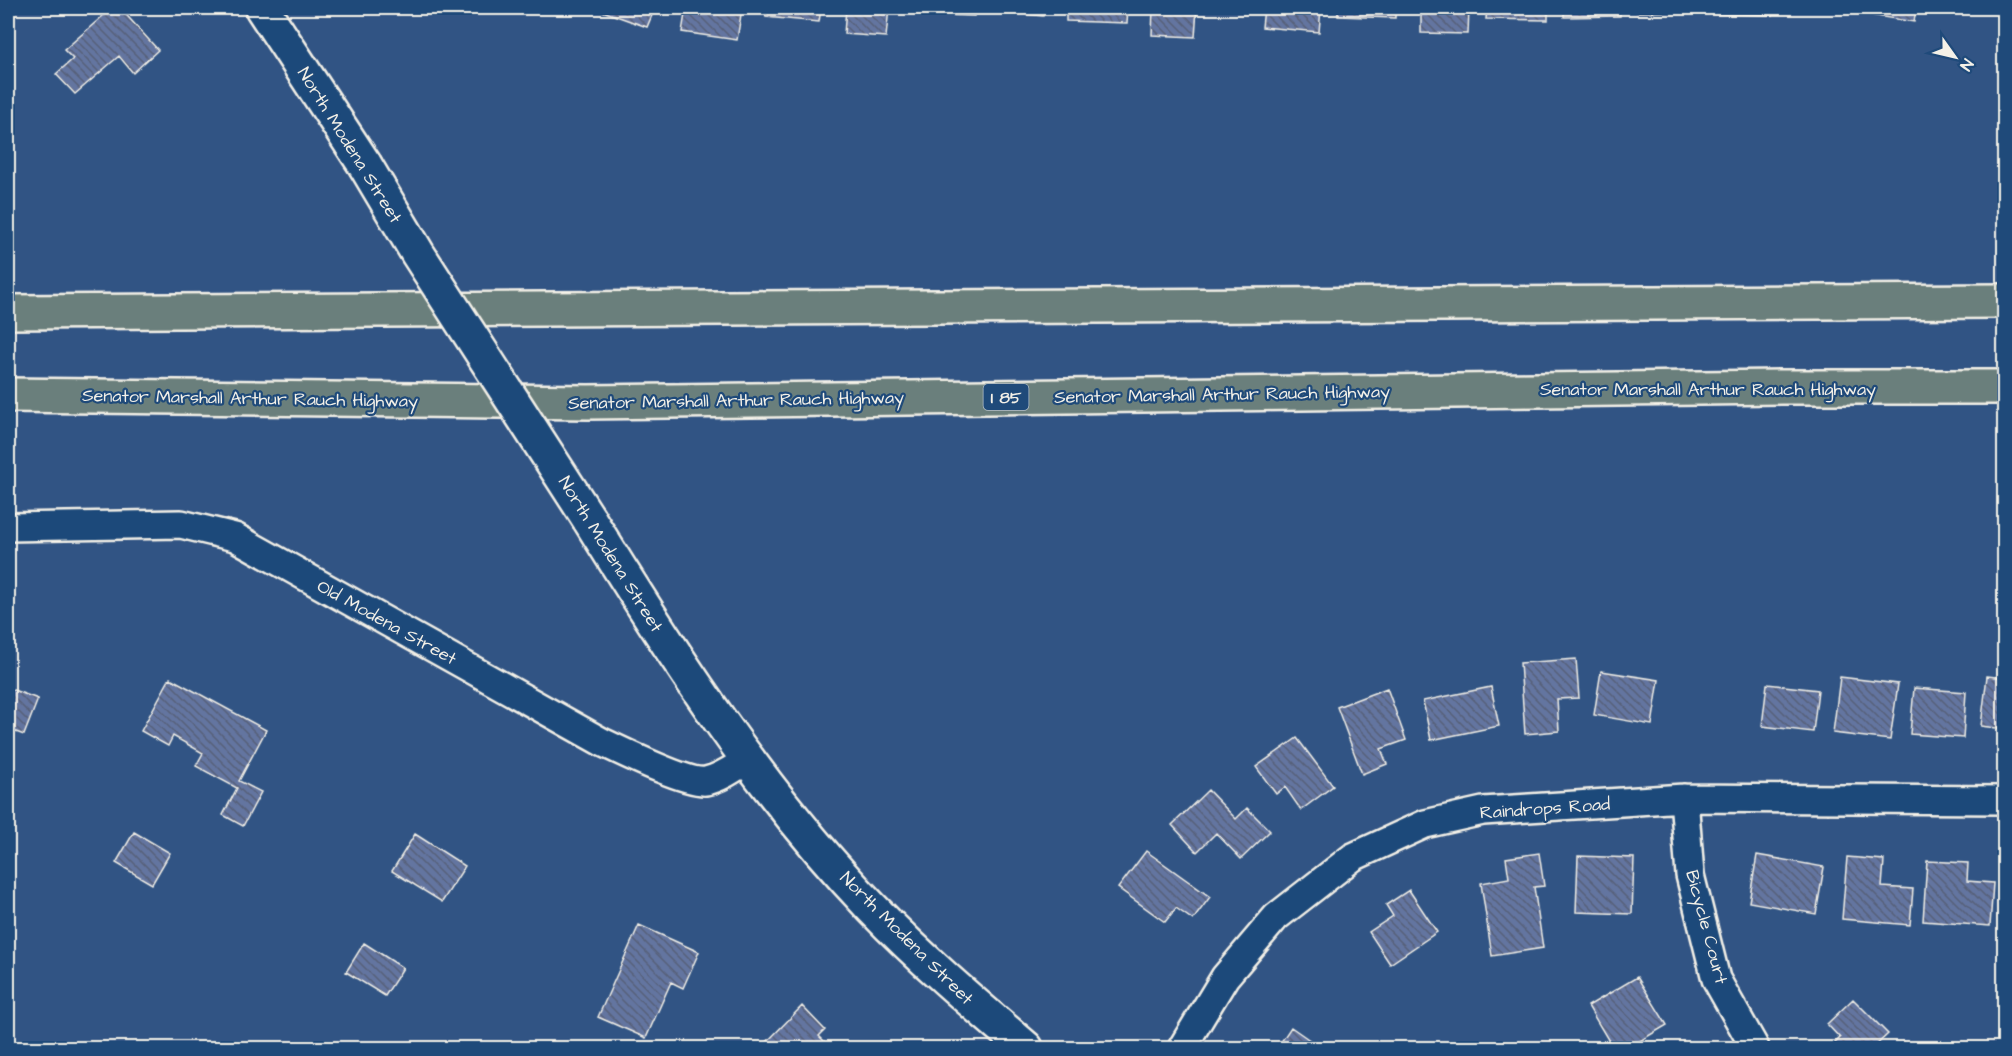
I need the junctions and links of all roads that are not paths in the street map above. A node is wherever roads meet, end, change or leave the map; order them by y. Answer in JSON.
{"nodes":[{"id":1,"x":262,"y":8,"type":"edge"},
{"id":2,"x":2004,"y":301,"type":"edge"},
{"id":3,"x":8,"y":312,"type":"edge"},
{"id":4,"x":2004,"y":387,"type":"edge"},
{"id":5,"x":8,"y":395,"type":"edge"},
{"id":6,"x":8,"y":527,"type":"edge"},
{"id":7,"x":747,"y":760,"type":"junction"},
{"id":8,"x":1684,"y":798,"type":"junction"},
{"id":9,"x":2004,"y":800,"type":"edge"},
{"id":10,"x":1026,"y":1048,"type":"edge"},
{"id":11,"x":1182,"y":1048,"type":"edge"},
{"id":12,"x":1755,"y":1048,"type":"edge"}],
"edges":[{"from":1,"to":7,"type":"street","name":"North Modena Street","bridge":true},
{"from":2,"to":3,"type":"highway"},
{"from":4,"to":5,"type":"highway","name":"Senator Marshall Arthur Rauch Highway","number":"I 85"},
{"from":6,"to":7,"type":"street","name":"Old Modena Street"},
{"from":7,"to":10,"type":"street","name":"North Modena Street"},
{"from":8,"to":9,"type":"street","name":"Raindrops Road"},
{"from":8,"to":11,"type":"street","name":"Raindrops Road"},
{"from":8,"to":12,"type":"street","name":"Bicycle Court"}]}
